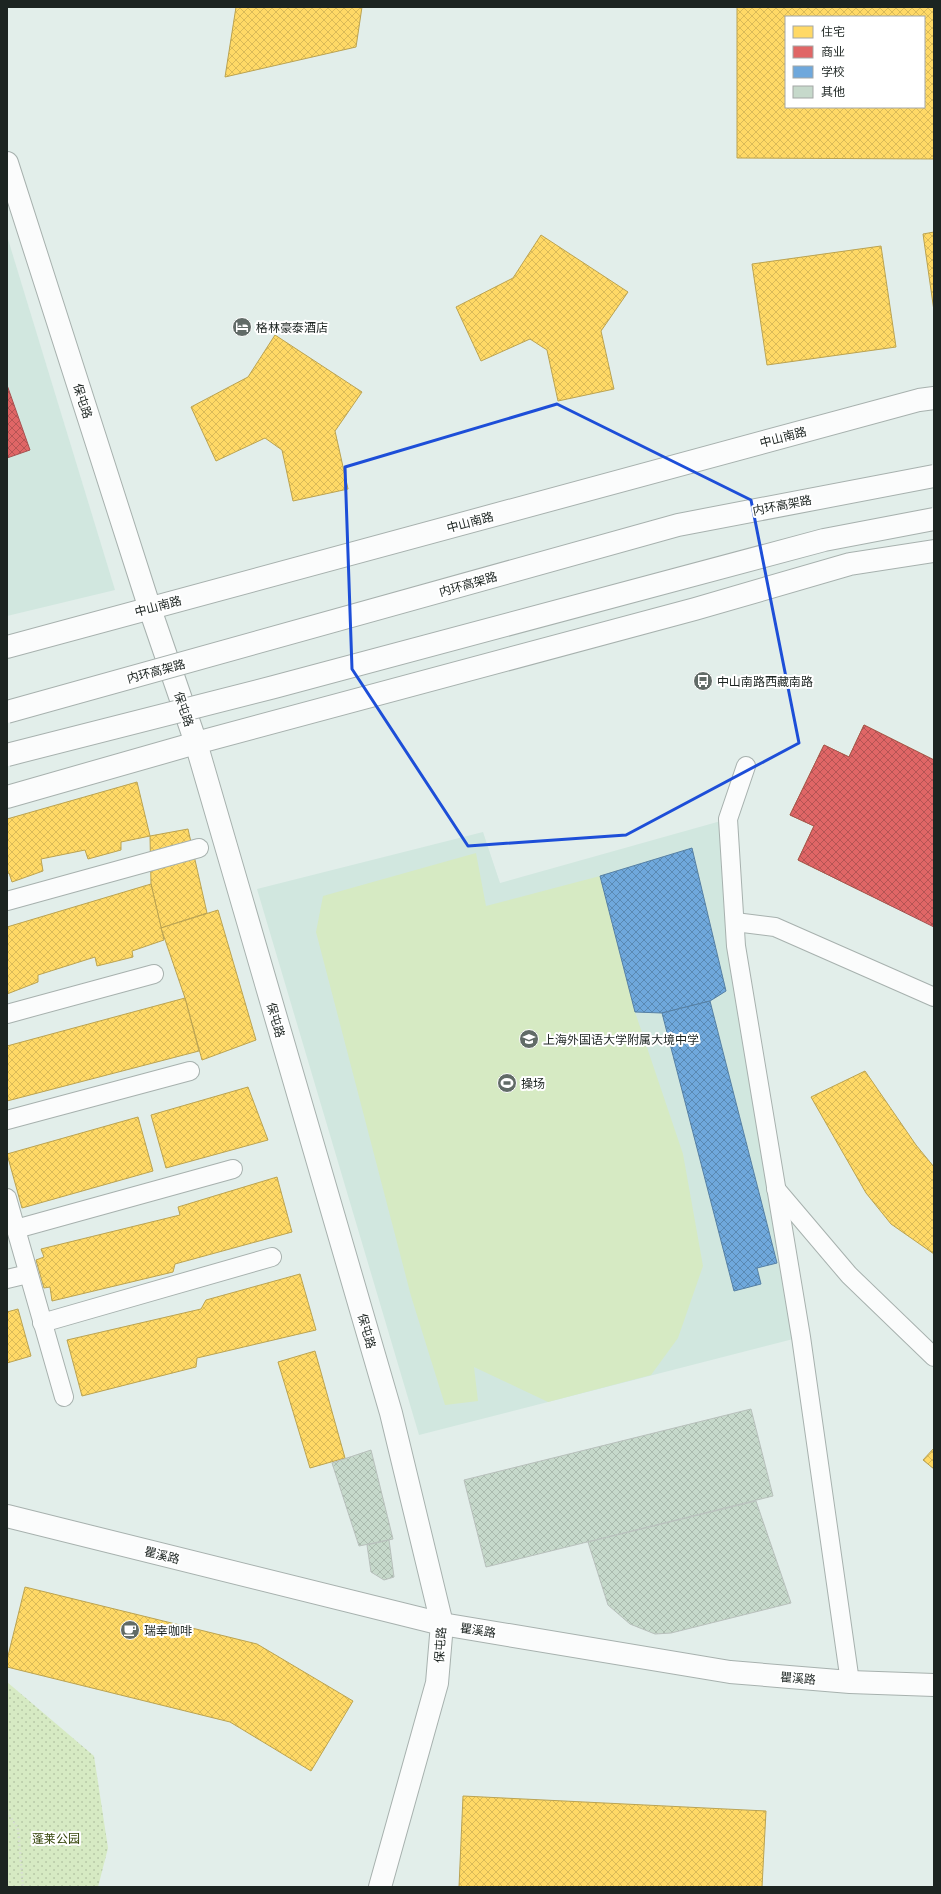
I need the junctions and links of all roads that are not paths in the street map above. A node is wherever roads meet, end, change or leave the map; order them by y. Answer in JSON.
{"nodes":[{"id":1,"x":7,"y":163,"type":"edge"},
{"id":2,"x":934,"y":398,"type":"edge"},
{"id":3,"x":934,"y":476,"type":"edge"},
{"id":4,"x":934,"y":519,"type":"edge"},
{"id":5,"x":934,"y":551,"type":"edge"},
{"id":6,"x":150,"y":608,"type":"junction"},
{"id":7,"x":7,"y":647,"type":"edge"},
{"id":8,"x":7,"y":712,"type":"edge"},
{"id":9,"x":196,"y":742,"type":"junction"},
{"id":10,"x":7,"y":755,"type":"edge"},
{"id":11,"x":746,"y":766,"type":"dead end"},
{"id":12,"x":7,"y":797,"type":"edge"},
{"id":13,"x":199,"y":848,"type":"dead end"},
{"id":14,"x":7,"y":901,"type":"edge"},
{"id":15,"x":735,"y":922,"type":"junction"},
{"id":16,"x":154,"y":974,"type":"dead end"},
{"id":17,"x":934,"y":997,"type":"edge"},
{"id":18,"x":7,"y":1014,"type":"edge"},
{"id":19,"x":190,"y":1071,"type":"dead end"},
{"id":20,"x":7,"y":1120,"type":"edge"},
{"id":21,"x":233,"y":1169,"type":"dead end"},
{"id":22,"x":776,"y":1189,"type":"junction"},
{"id":23,"x":7,"y":1198,"type":"edge"},
{"id":24,"x":16,"y":1229,"type":"junction"},
{"id":25,"x":272,"y":1258,"type":"dead end"},
{"id":26,"x":28,"y":1274,"type":"junction"},
{"id":27,"x":7,"y":1279,"type":"edge"},
{"id":28,"x":42,"y":1323,"type":"junction"},
{"id":29,"x":934,"y":1357,"type":"edge"},
{"id":30,"x":64,"y":1397,"type":"dead end"},
{"id":31,"x":7,"y":1516,"type":"edge"},
{"id":32,"x":442,"y":1624,"type":"junction"},
{"id":33,"x":850,"y":1682,"type":"junction"},
{"id":34,"x":934,"y":1684,"type":"edge"},
{"id":35,"x":380,"y":1887,"type":"edge"}],
"edges":[{"from":1,"to":6,"type":"main road","name":"保屯路"},
{"from":2,"to":6,"type":"main road","name":"中山南路"},
{"from":3,"to":8,"type":"main road","name":"内环高架路","bridge":true},
{"from":4,"to":10,"type":"main road","bridge":true},
{"from":5,"to":9,"type":"main road"},
{"from":6,"to":7,"type":"main road","name":"中山南路"},
{"from":6,"to":9,"type":"main road","name":"保屯路"},
{"from":9,"to":12,"type":"main road"},
{"from":9,"to":32,"type":"main road","name":"保屯路"},
{"from":11,"to":15,"type":"lane"},
{"from":13,"to":14,"type":"lane"},
{"from":15,"to":17,"type":"lane"},
{"from":15,"to":22,"type":"lane"},
{"from":16,"to":18,"type":"lane"},
{"from":19,"to":20,"type":"lane"},
{"from":21,"to":24,"type":"lane"},
{"from":22,"to":29,"type":"lane"},
{"from":22,"to":33,"type":"lane"},
{"from":23,"to":24,"type":"lane"},
{"from":24,"to":26,"type":"lane"},
{"from":25,"to":28,"type":"lane"},
{"from":26,"to":27,"type":"lane"},
{"from":26,"to":28,"type":"lane"},
{"from":28,"to":30,"type":"lane"},
{"from":31,"to":32,"type":"main road","name":"瞿溪路"},
{"from":32,"to":33,"type":"main road","name":"瞿溪路"},
{"from":32,"to":35,"type":"main road","name":"保屯路"},
{"from":33,"to":34,"type":"main road","name":"瞿溪路"}]}
